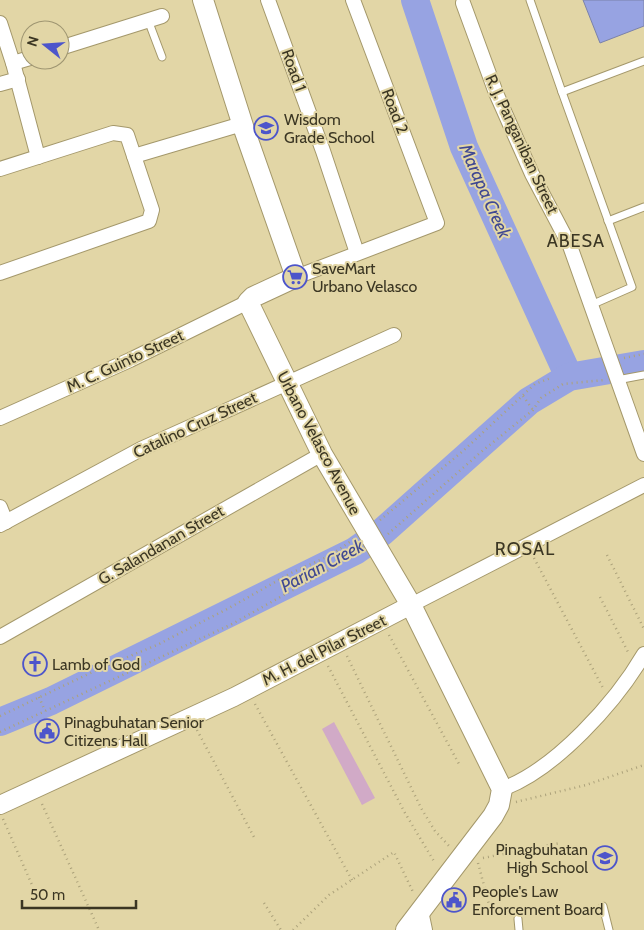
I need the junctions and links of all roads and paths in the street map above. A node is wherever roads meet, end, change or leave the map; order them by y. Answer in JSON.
{"nodes":[{"id":1,"x":203,"y":0,"type":"edge"},
{"id":2,"x":268,"y":0,"type":"edge"},
{"id":3,"x":353,"y":0,"type":"edge"},
{"id":4,"x":530,"y":0,"type":"edge"},
{"id":5,"x":463,"y":3,"type":"dead end"},
{"id":6,"x":162,"y":16,"type":"dead end"},
{"id":7,"x":148,"y":20,"type":"junction"},
{"id":8,"x":0,"y":23,"type":"edge"},
{"id":9,"x":70,"y":45,"type":"edge"},
{"id":10,"x":162,"y":57,"type":"dead end"},
{"id":11,"x":20,"y":61,"type":"edge"},
{"id":12,"x":644,"y":61,"type":"edge"},
{"id":13,"x":13,"y":63,"type":"junction"},
{"id":14,"x":18,"y":79,"type":"junction"},
{"id":15,"x":0,"y":84,"type":"edge"},
{"id":16,"x":562,"y":92,"type":"junction"},
{"id":17,"x":242,"y":124,"type":"junction"},
{"id":18,"x":134,"y":156,"type":"junction"},
{"id":19,"x":38,"y":157,"type":"junction"},
{"id":20,"x":0,"y":169,"type":"edge"},
{"id":21,"x":644,"y":207,"type":"edge"},
{"id":22,"x":608,"y":221,"type":"junction"},
{"id":23,"x":357,"y":253,"type":"junction"},
{"id":24,"x":0,"y":273,"type":"edge"},
{"id":25,"x":296,"y":277,"type":"junction"},
{"id":26,"x":248,"y":302,"type":"junction"},
{"id":27,"x":591,"y":305,"type":"junction"},
{"id":28,"x":394,"y":335,"type":"dead end"},
{"id":29,"x":644,"y":354,"type":"edge"},
{"id":30,"x":614,"y":370,"type":"junction"},
{"id":31,"x":644,"y":375,"type":"edge"},
{"id":32,"x":551,"y":378,"type":"dead end"},
{"id":33,"x":286,"y":382,"type":"junction"},
{"id":34,"x":524,"y":398,"type":"junction"},
{"id":35,"x":532,"y":409,"type":"junction"},
{"id":36,"x":0,"y":418,"type":"edge"},
{"id":37,"x":322,"y":454,"type":"junction"},
{"id":38,"x":644,"y":454,"type":"edge"},
{"id":39,"x":644,"y":485,"type":"edge"},
{"id":40,"x":0,"y":507,"type":"edge"},
{"id":41,"x":3,"y":524,"type":"edge"},
{"id":42,"x":371,"y":537,"type":"junction"},
{"id":43,"x":527,"y":544,"type":"junction"},
{"id":44,"x":607,"y":556,"type":"dead end"},
{"id":45,"x":600,"y":597,"type":"dead end"},
{"id":46,"x":411,"y":605,"type":"junction"},
{"id":47,"x":385,"y":629,"type":"dead end"},
{"id":48,"x":644,"y":629,"type":"edge"},
{"id":49,"x":0,"y":637,"type":"edge"},
{"id":50,"x":344,"y":651,"type":"dead end"},
{"id":51,"x":644,"y":654,"type":"edge"},
{"id":52,"x":325,"y":660,"type":"dead end"},
{"id":53,"x":636,"y":668,"type":"junction"},
{"id":54,"x":251,"y":697,"type":"dead end"},
{"id":55,"x":39,"y":698,"type":"junction"},
{"id":56,"x":610,"y":700,"type":"junction"},
{"id":57,"x":46,"y":712,"type":"junction"},
{"id":58,"x":0,"y":716,"type":"edge"},
{"id":59,"x":195,"y":726,"type":"dead end"},
{"id":60,"x":0,"y":732,"type":"edge"},
{"id":61,"x":459,"y":764,"type":"dead end"},
{"id":62,"x":644,"y":765,"type":"edge"},
{"id":63,"x":501,"y":795,"type":"junction"},
{"id":64,"x":39,"y":796,"type":"dead end"},
{"id":65,"x":0,"y":805,"type":"edge"},
{"id":66,"x":0,"y":813,"type":"edge"},
{"id":67,"x":255,"y":839,"type":"dead end"},
{"id":68,"x":560,"y":844,"type":"dead end"},
{"id":69,"x":461,"y":859,"type":"junction"},
{"id":70,"x":445,"y":879,"type":"junction"},
{"id":71,"x":352,"y":880,"type":"junction"},
{"id":72,"x":413,"y":891,"type":"dead end"},
{"id":73,"x":36,"y":894,"type":"dead end"},
{"id":74,"x":264,"y":903,"type":"dead end"},
{"id":75,"x":603,"y":906,"type":"dead end"},
{"id":76,"x":490,"y":912,"type":"dead end"},
{"id":77,"x":518,"y":919,"type":"dead end"},
{"id":78,"x":423,"y":920,"type":"edge"},
{"id":79,"x":99,"y":930,"type":"edge"},
{"id":80,"x":281,"y":930,"type":"edge"},
{"id":81,"x":292,"y":930,"type":"edge"},
{"id":82,"x":406,"y":930,"type":"edge"},
{"id":83,"x":519,"y":930,"type":"edge"},
{"id":84,"x":608,"y":930,"type":"edge"}],
"edges":[{"from":1,"to":17,"type":"main road"},
{"from":2,"to":23,"type":"street","name":"Road 1"},
{"from":3,"to":23,"type":"street","name":"Road 2"},
{"from":4,"to":16,"type":"lane"},
{"from":5,"to":27,"type":"street","name":"R. J. Panganiban Street"},
{"from":6,"to":7,"type":"street"},
{"from":7,"to":9,"type":"street"},
{"from":7,"to":10,"type":"lane"},
{"from":8,"to":13,"type":"street"},
{"from":11,"to":13,"type":"street"},
{"from":12,"to":16,"type":"lane"},
{"from":13,"to":14,"type":"street"},
{"from":14,"to":15,"type":"street"},
{"from":14,"to":19,"type":"street"},
{"from":16,"to":22,"type":"lane"},
{"from":17,"to":18,"type":"street"},
{"from":17,"to":25,"type":"main road"},
{"from":18,"to":19,"type":"street"},
{"from":18,"to":24,"type":"street"},
{"from":19,"to":20,"type":"street"},
{"from":21,"to":22,"type":"lane"},
{"from":22,"to":27,"type":"lane"},
{"from":23,"to":25,"type":"street"},
{"from":25,"to":26,"type":"main road"},
{"from":26,"to":33,"type":"main road","name":"Urbano Velasco Avenue"},
{"from":26,"to":36,"type":"street","name":"M. C. Guinto Street"},
{"from":27,"to":30,"type":"street","name":"R. J. Panganiban Street"},
{"from":28,"to":33,"type":"street","name":"Catalino Cruz Street"},
{"from":29,"to":30,"type":"path"},
{"from":30,"to":31,"type":"lane"},
{"from":30,"to":35,"type":"path"},
{"from":30,"to":38,"type":"street","name":"R. J. Panganiban Street"},
{"from":32,"to":34,"type":"path"},
{"from":33,"to":37,"type":"main road","name":"Urbano Velasco Avenue"},
{"from":33,"to":41,"type":"street","name":"Catalino Cruz Street"},
{"from":34,"to":35,"type":"path"},
{"from":34,"to":42,"type":"path"},
{"from":35,"to":42,"type":"path"},
{"from":37,"to":42,"type":"main road","name":"Urbano Velasco Avenue"},
{"from":37,"to":49,"type":"street","name":"G. Salandanan Street"},
{"from":39,"to":43,"type":"street","name":"M. H. del Pilar Street"},
{"from":40,"to":41,"type":"street"},
{"from":42,"to":46,"type":"main road","name":"Urbano Velasco Avenue"},
{"from":42,"to":55,"type":"path"},
{"from":42,"to":57,"type":"path"},
{"from":43,"to":46,"type":"street","name":"M. H. del Pilar Street"},
{"from":43,"to":56,"type":"path"},
{"from":44,"to":48,"type":"path"},
{"from":45,"to":53,"type":"path"},
{"from":46,"to":63,"type":"main road","name":"Urbano Velasco Avenue"},
{"from":46,"to":65,"type":"street","name":"M. H. del Pilar Street"},
{"from":47,"to":61,"type":"path"},
{"from":50,"to":69,"type":"path"},
{"from":51,"to":53,"type":"street"},
{"from":52,"to":70,"type":"path"},
{"from":53,"to":56,"type":"street"},
{"from":54,"to":71,"type":"path"},
{"from":55,"to":57,"type":"path"},
{"from":55,"to":58,"type":"path"},
{"from":56,"to":63,"type":"street"},
{"from":57,"to":60,"type":"path"},
{"from":59,"to":67,"type":"path"},
{"from":62,"to":63,"type":"path"},
{"from":63,"to":69,"type":"main road"},
{"from":64,"to":79,"type":"path"},
{"from":66,"to":73,"type":"path"},
{"from":68,"to":76,"type":"path"},
{"from":69,"to":70,"type":"main road"},
{"from":70,"to":78,"type":"main road"},
{"from":71,"to":72,"type":"path"},
{"from":71,"to":81,"type":"path"},
{"from":74,"to":80,"type":"path"},
{"from":75,"to":84,"type":"lane"},
{"from":77,"to":83,"type":"lane"},
{"from":78,"to":82,"type":"main road"}]}
